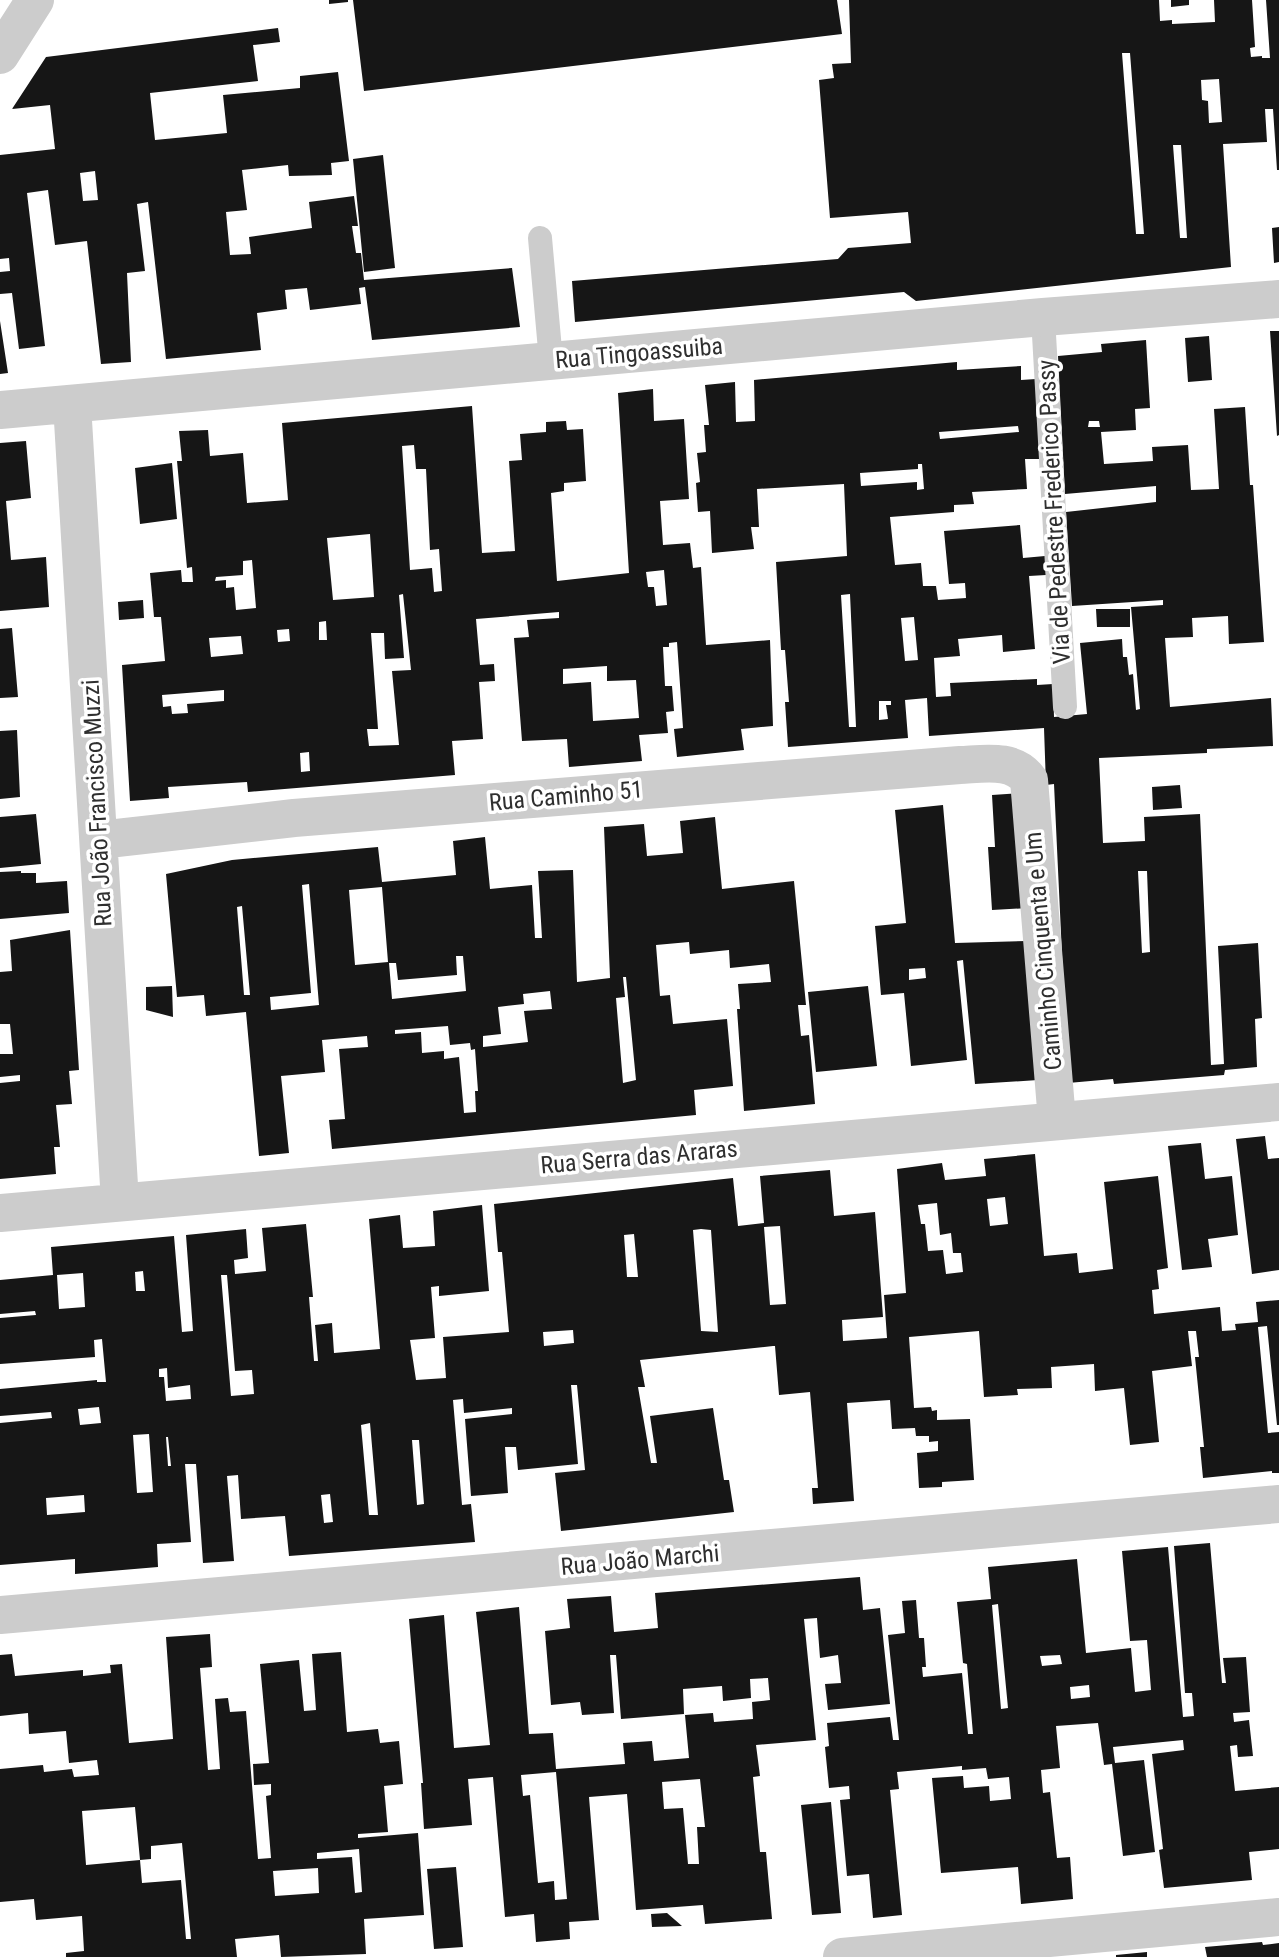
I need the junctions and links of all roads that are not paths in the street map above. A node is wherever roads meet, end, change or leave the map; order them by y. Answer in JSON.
{"nodes":[{"id":1,"x":35,"y":0,"type":"edge"},
{"id":2,"x":0,"y":55,"type":"edge"},
{"id":3,"x":540,"y":238,"type":"dead end"},
{"id":4,"x":1279,"y":299,"type":"edge"},
{"id":5,"x":1043,"y":317,"type":"junction"},
{"id":6,"x":551,"y":361,"type":"junction"},
{"id":7,"x":72,"y":404,"type":"junction"},
{"id":8,"x":0,"y":410,"type":"edge"},
{"id":9,"x":1065,"y":707,"type":"dead end"},
{"id":10,"x":1029,"y":780,"type":"joint"},
{"id":11,"x":99,"y":840,"type":"junction"},
{"id":12,"x":1279,"y":1102,"type":"edge"},
{"id":13,"x":1057,"y":1121,"type":"junction"},
{"id":14,"x":120,"y":1202,"type":"junction"},
{"id":15,"x":0,"y":1213,"type":"edge"},
{"id":16,"x":1279,"y":1504,"type":"edge"},
{"id":17,"x":0,"y":1615,"type":"edge"},
{"id":18,"x":1279,"y":1917,"type":"edge"},
{"id":19,"x":842,"y":1957,"type":"edge"}],
"edges":[{"from":1,"to":2,"type":"street"},
{"from":3,"to":6,"type":"lane"},
{"from":4,"to":5,"type":"street","name":"Rua Tingoassuiba"},
{"from":5,"to":6,"type":"street","name":"Rua Tingoassuiba"},
{"from":5,"to":9,"type":"lane","name":"Via de Pedestre Frederico Passy"},
{"from":6,"to":7,"type":"street","name":"Rua Tingoassuiba"},
{"from":7,"to":8,"type":"street","name":"Rua Tingoassuiba"},
{"from":7,"to":11,"type":"street","name":"Rua João Francisco Muzzi"},
{"from":10,"to":11,"type":"street","name":"Rua Caminho 51"},
{"from":10,"to":13,"type":"street","name":"Caminho Cinquenta e Um"},
{"from":11,"to":14,"type":"street","name":"Rua João Francisco Muzzi"},
{"from":12,"to":13,"type":"street","name":"Rua Serra das Araras"},
{"from":13,"to":14,"type":"street","name":"Rua Serra das Araras"},
{"from":14,"to":15,"type":"street","name":"Rua Serra das Araras"},
{"from":16,"to":17,"type":"street","name":"Rua João Marchi"},
{"from":18,"to":19,"type":"street"}]}
